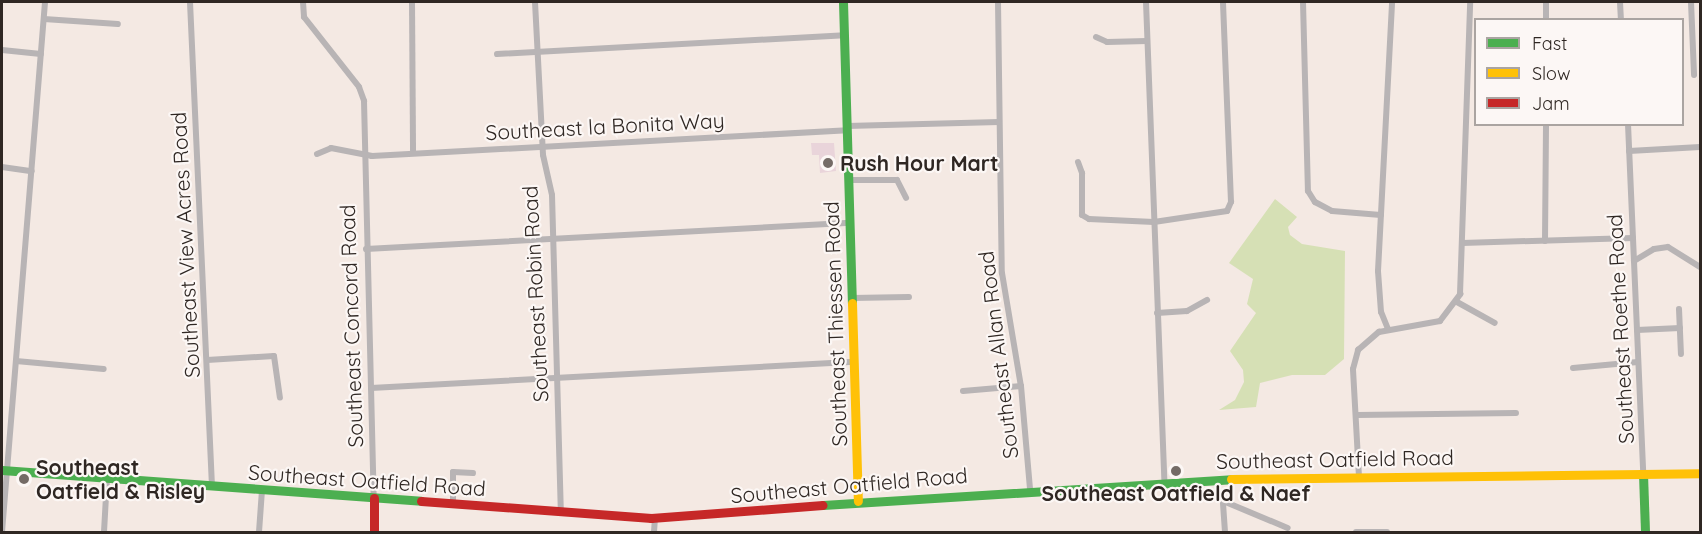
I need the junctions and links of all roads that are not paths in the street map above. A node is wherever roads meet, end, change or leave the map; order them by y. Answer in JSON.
{"nodes":[{"id":1,"x":45,"y":2,"type":"edge"},
{"id":2,"x":190,"y":2,"type":"edge"},
{"id":3,"x":303,"y":2,"type":"edge"},
{"id":4,"x":412,"y":2,"type":"edge"},
{"id":5,"x":535,"y":2,"type":"edge"},
{"id":6,"x":843,"y":2,"type":"edge"},
{"id":7,"x":998,"y":2,"type":"edge"},
{"id":8,"x":1146,"y":2,"type":"edge"},
{"id":9,"x":1223,"y":2,"type":"edge"},
{"id":10,"x":1303,"y":2,"type":"edge"},
{"id":11,"x":1392,"y":2,"type":"edge"},
{"id":12,"x":1470,"y":2,"type":"edge"},
{"id":13,"x":1546,"y":2,"type":"edge"},
{"id":14,"x":1620,"y":2,"type":"edge"},
{"id":15,"x":1691,"y":2,"type":"edge"},
{"id":16,"x":1546,"y":18,"type":"edge"},
{"id":17,"x":1621,"y":18,"type":"edge"},
{"id":18,"x":44,"y":19,"type":"junction"},
{"id":19,"x":118,"y":24,"type":"dead end"},
{"id":20,"x":844,"y":35,"type":"junction"},
{"id":21,"x":1096,"y":37,"type":"dead end"},
{"id":22,"x":1147,"y":41,"type":"junction"},
{"id":23,"x":2,"y":50,"type":"edge"},
{"id":24,"x":538,"y":52,"type":"junction"},
{"id":25,"x":41,"y":54,"type":"junction"},
{"id":26,"x":497,"y":54,"type":"dead end"},
{"id":27,"x":1694,"y":75,"type":"dead end"},
{"id":28,"x":999,"y":122,"type":"junction"},
{"id":29,"x":1546,"y":126,"type":"edge"},
{"id":30,"x":1628,"y":126,"type":"edge"},
{"id":31,"x":847,"y":128,"type":"junction"},
{"id":32,"x":543,"y":146,"type":"junction"},
{"id":33,"x":1701,"y":147,"type":"edge"},
{"id":34,"x":1629,"y":151,"type":"junction"},
{"id":35,"x":413,"y":153,"type":"junction"},
{"id":36,"x":317,"y":154,"type":"dead end"},
{"id":37,"x":364,"y":155,"type":"junction"},
{"id":38,"x":1078,"y":162,"type":"dead end"},
{"id":39,"x":2,"y":167,"type":"edge"},
{"id":40,"x":32,"y":171,"type":"junction"},
{"id":41,"x":848,"y":180,"type":"junction"},
{"id":42,"x":906,"y":198,"type":"dead end"},
{"id":43,"x":1381,"y":215,"type":"junction"},
{"id":44,"x":1154,"y":222,"type":"junction"},
{"id":45,"x":850,"y":223,"type":"junction"},
{"id":46,"x":1633,"y":238,"type":"junction"},
{"id":47,"x":553,"y":240,"type":"junction"},
{"id":48,"x":1545,"y":241,"type":"junction"},
{"id":49,"x":1462,"y":243,"type":"junction"},
{"id":50,"x":366,"y":249,"type":"junction"},
{"id":51,"x":1634,"y":261,"type":"junction"},
{"id":52,"x":1701,"y":267,"type":"edge"},
{"id":53,"x":909,"y":297,"type":"dead end"},
{"id":54,"x":852,"y":298,"type":"junction"},
{"id":55,"x":1207,"y":300,"type":"dead end"},
{"id":56,"x":1457,"y":302,"type":"junction"},
{"id":57,"x":1679,"y":309,"type":"dead end"},
{"id":58,"x":1157,"y":313,"type":"junction"},
{"id":59,"x":1495,"y":323,"type":"dead end"},
{"id":60,"x":1680,"y":328,"type":"junction"},
{"id":61,"x":1388,"y":329,"type":"junction"},
{"id":62,"x":1637,"y":330,"type":"junction"},
{"id":63,"x":1681,"y":354,"type":"dead end"},
{"id":64,"x":207,"y":360,"type":"junction"},
{"id":65,"x":16,"y":361,"type":"junction"},
{"id":66,"x":854,"y":362,"type":"junction"},
{"id":67,"x":1638,"y":362,"type":"junction"},
{"id":68,"x":1573,"y":368,"type":"dead end"},
{"id":69,"x":104,"y":369,"type":"dead end"},
{"id":70,"x":557,"y":377,"type":"junction"},
{"id":71,"x":1021,"y":386,"type":"junction"},
{"id":72,"x":371,"y":388,"type":"junction"},
{"id":73,"x":963,"y":391,"type":"dead end"},
{"id":74,"x":280,"y":398,"type":"dead end"},
{"id":75,"x":1516,"y":413,"type":"dead end"},
{"id":76,"x":1357,"y":415,"type":"junction"},
{"id":77,"x":4,"y":471,"type":"edge"},
{"id":78,"x":473,"y":473,"type":"dead end"},
{"id":79,"x":1701,"y":473,"type":"edge"},
{"id":80,"x":1643,"y":474,"type":"junction"},
{"id":81,"x":1359,"y":477,"type":"junction"},
{"id":82,"x":107,"y":478,"type":"junction"},
{"id":83,"x":1164,"y":480,"type":"junction"},
{"id":84,"x":213,"y":486,"type":"junction"},
{"id":85,"x":1030,"y":489,"type":"junction"},
{"id":86,"x":262,"y":490,"type":"junction"},
{"id":87,"x":374,"y":498,"type":"junction"},
{"id":88,"x":858,"y":501,"type":"junction"},
{"id":89,"x":453,"y":504,"type":"junction"},
{"id":90,"x":561,"y":512,"type":"junction"},
{"id":91,"x":655,"y":518,"type":"junction"},
{"id":92,"x":1288,"y":528,"type":"dead end"},
{"id":93,"x":2,"y":532,"type":"edge"},
{"id":94,"x":104,"y":532,"type":"edge"},
{"id":95,"x":259,"y":532,"type":"edge"},
{"id":96,"x":374,"y":532,"type":"edge"},
{"id":97,"x":654,"y":532,"type":"edge"},
{"id":98,"x":1225,"y":532,"type":"edge"},
{"id":99,"x":1356,"y":532,"type":"edge"},
{"id":100,"x":1387,"y":532,"type":"edge"},
{"id":101,"x":1645,"y":532,"type":"edge"}],
"edges":[{"from":1,"to":18,"type":"street"},
{"from":2,"to":64,"type":"street","name":"Southeast View Acres Road"},
{"from":3,"to":37,"type":"street","name":"Southeast Concord Road"},
{"from":4,"to":35,"type":"street"},
{"from":5,"to":24,"type":"street","name":"Southeast Robin Road"},
{"from":6,"to":20,"type":"main road","name":"Southeast Thiessen Road"},
{"from":7,"to":28,"type":"street","name":"Southeast Allan Road"},
{"from":8,"to":22,"type":"street"},
{"from":9,"to":44,"type":"street"},
{"from":10,"to":43,"type":"street"},
{"from":11,"to":43,"type":"street"},
{"from":12,"to":49,"type":"street"},
{"from":13,"to":16,"type":"street"},
{"from":14,"to":17,"type":"street"},
{"from":15,"to":27,"type":"street"},
{"from":18,"to":19,"type":"street"},
{"from":18,"to":25,"type":"street"},
{"from":20,"to":24,"type":"street"},
{"from":20,"to":31,"type":"main road","name":"Southeast Thiessen Road"},
{"from":21,"to":22,"type":"street"},
{"from":22,"to":44,"type":"street"},
{"from":23,"to":25,"type":"street"},
{"from":24,"to":26,"type":"street"},
{"from":24,"to":32,"type":"street","name":"Southeast Robin Road"},
{"from":25,"to":40,"type":"street"},
{"from":28,"to":31,"type":"street","name":"Southeast la Bonita Way"},
{"from":28,"to":71,"type":"street","name":"Southeast Allan Road"},
{"from":29,"to":48,"type":"street"},
{"from":30,"to":34,"type":"street","name":"Southeast Roethe Road"},
{"from":31,"to":32,"type":"street","name":"Southeast la Bonita Way"},
{"from":31,"to":41,"type":"main road","name":"Southeast Thiessen Road"},
{"from":32,"to":35,"type":"street","name":"Southeast la Bonita Way"},
{"from":32,"to":47,"type":"street","name":"Southeast Robin Road"},
{"from":33,"to":34,"type":"street"},
{"from":34,"to":46,"type":"street","name":"Southeast Roethe Road"},
{"from":35,"to":37,"type":"street","name":"Southeast la Bonita Way"},
{"from":36,"to":37,"type":"street","name":"Southeast la Bonita Way"},
{"from":37,"to":50,"type":"street","name":"Southeast Concord Road"},
{"from":38,"to":44,"type":"street"},
{"from":39,"to":40,"type":"street"},
{"from":40,"to":65,"type":"street"},
{"from":41,"to":42,"type":"street"},
{"from":41,"to":45,"type":"main road","name":"Southeast Thiessen Road"},
{"from":43,"to":61,"type":"street"},
{"from":44,"to":58,"type":"street"},
{"from":45,"to":47,"type":"street"},
{"from":45,"to":54,"type":"main road","name":"Southeast Thiessen Road"},
{"from":46,"to":48,"type":"street"},
{"from":46,"to":51,"type":"street","name":"Southeast Roethe Road"},
{"from":47,"to":50,"type":"street"},
{"from":47,"to":70,"type":"street","name":"Southeast Robin Road"},
{"from":48,"to":49,"type":"street"},
{"from":49,"to":56,"type":"street"},
{"from":50,"to":72,"type":"street","name":"Southeast Concord Road"},
{"from":51,"to":52,"type":"street"},
{"from":51,"to":62,"type":"street","name":"Southeast Roethe Road"},
{"from":53,"to":54,"type":"street"},
{"from":54,"to":66,"type":"main road","name":"Southeast Thiessen Road"},
{"from":55,"to":58,"type":"street"},
{"from":56,"to":59,"type":"street"},
{"from":56,"to":61,"type":"street"},
{"from":57,"to":60,"type":"street"},
{"from":58,"to":83,"type":"street"},
{"from":60,"to":62,"type":"street"},
{"from":60,"to":63,"type":"street"},
{"from":61,"to":76,"type":"street"},
{"from":62,"to":67,"type":"street","name":"Southeast Roethe Road"},
{"from":64,"to":74,"type":"street"},
{"from":64,"to":84,"type":"street","name":"Southeast View Acres Road"},
{"from":65,"to":69,"type":"street"},
{"from":65,"to":77,"type":"street"},
{"from":66,"to":70,"type":"street"},
{"from":66,"to":88,"type":"main road","name":"Southeast Thiessen Road"},
{"from":67,"to":68,"type":"street"},
{"from":67,"to":80,"type":"street","name":"Southeast Roethe Road"},
{"from":70,"to":72,"type":"street"},
{"from":70,"to":90,"type":"street","name":"Southeast Robin Road"},
{"from":71,"to":73,"type":"street"},
{"from":71,"to":85,"type":"street","name":"Southeast Allan Road"},
{"from":72,"to":87,"type":"street","name":"Southeast Concord Road"},
{"from":75,"to":76,"type":"street"},
{"from":76,"to":81,"type":"street"},
{"from":77,"to":82,"type":"main road","name":"Southeast Oatfield Road"},
{"from":77,"to":93,"type":"street"},
{"from":78,"to":89,"type":"street"},
{"from":79,"to":80,"type":"main road","name":"Southeast Oatfield Road"},
{"from":80,"to":81,"type":"main road","name":"Southeast Oatfield Road"},
{"from":80,"to":101,"type":"main road","name":"Southeast Roethe Road"},
{"from":81,"to":83,"type":"main road","name":"Southeast Oatfield Road"},
{"from":82,"to":84,"type":"main road","name":"Southeast Oatfield Road"},
{"from":82,"to":94,"type":"street"},
{"from":83,"to":85,"type":"main road","name":"Southeast Oatfield Road"},
{"from":84,"to":86,"type":"main road","name":"Southeast Oatfield Road"},
{"from":85,"to":88,"type":"main road","name":"Southeast Oatfield Road"},
{"from":86,"to":87,"type":"main road","name":"Southeast Oatfield Road"},
{"from":86,"to":95,"type":"street"},
{"from":87,"to":89,"type":"main road","name":"Southeast Oatfield Road"},
{"from":87,"to":96,"type":"main road","name":"Southeast Concord Road"},
{"from":88,"to":91,"type":"main road","name":"Southeast Oatfield Road"},
{"from":89,"to":90,"type":"main road","name":"Southeast Oatfield Road"},
{"from":90,"to":91,"type":"main road","name":"Southeast Oatfield Road"},
{"from":91,"to":97,"type":"street"},
{"from":92,"to":98,"type":"street"},
{"from":99,"to":100,"type":"street"}]}
